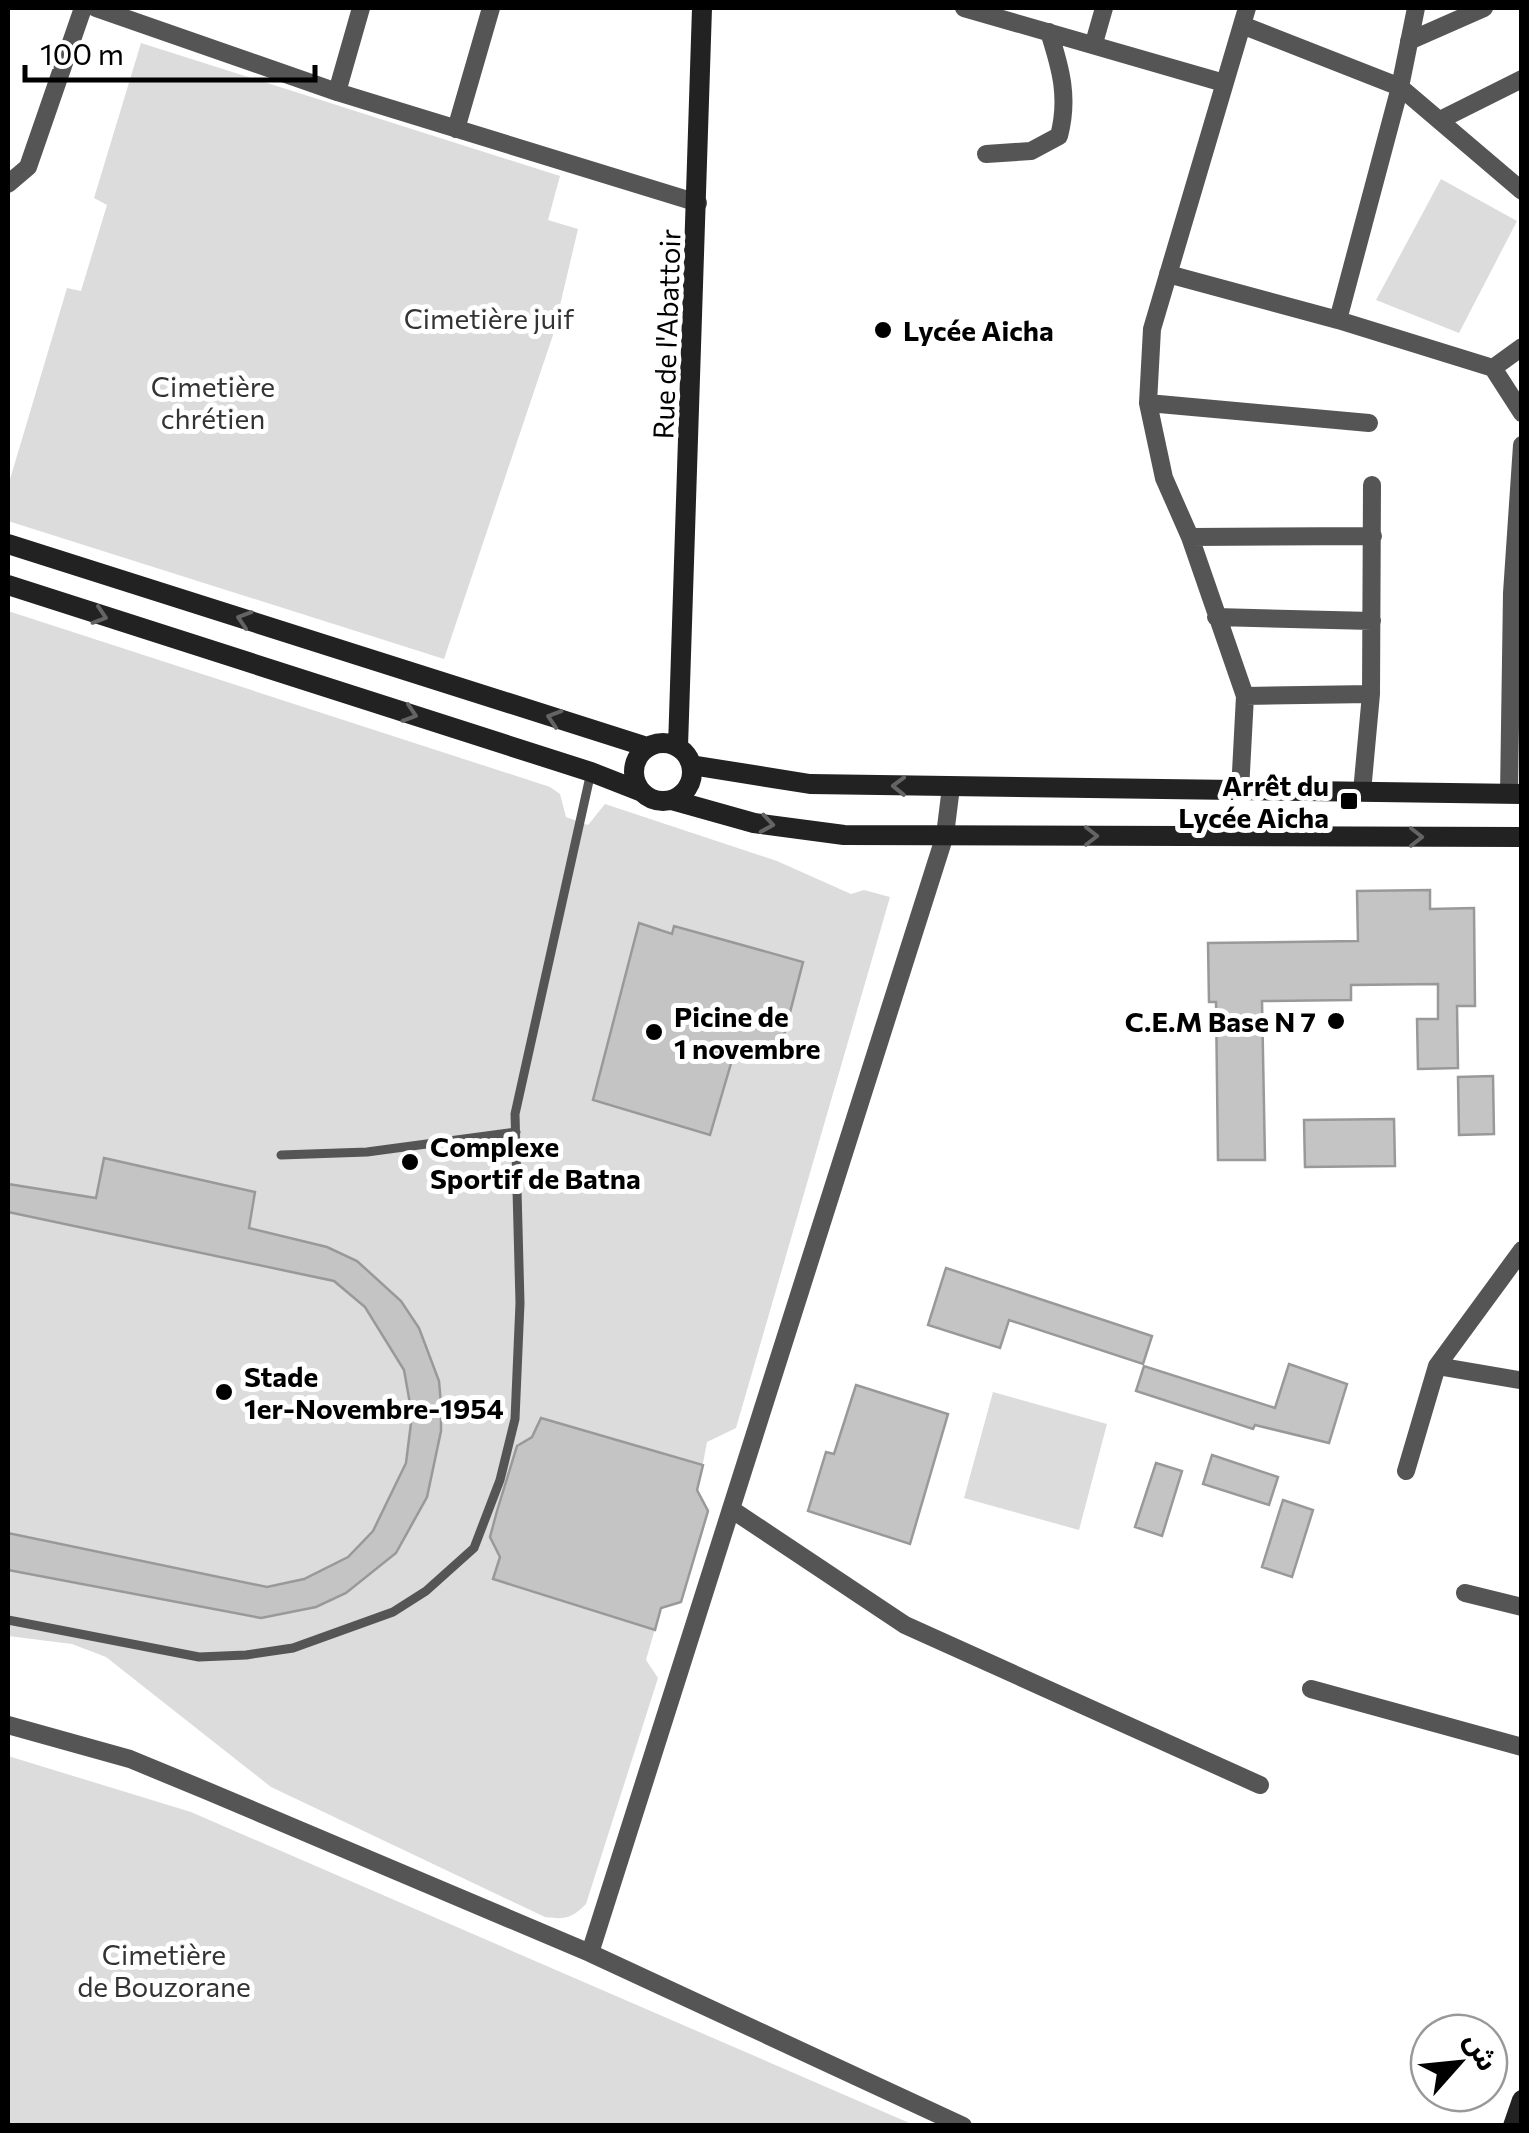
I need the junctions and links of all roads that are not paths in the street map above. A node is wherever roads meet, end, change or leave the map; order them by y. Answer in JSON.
{"nodes":[{"id":1,"x":83,"y":8,"type":"edge"},
{"id":2,"x":96,"y":8,"type":"edge"},
{"id":3,"x":362,"y":8,"type":"edge"},
{"id":4,"x":491,"y":8,"type":"edge"},
{"id":5,"x":702,"y":8,"type":"edge"},
{"id":6,"x":964,"y":8,"type":"edge"},
{"id":7,"x":1104,"y":8,"type":"edge"},
{"id":8,"x":1416,"y":8,"type":"edge"},
{"id":9,"x":1484,"y":8,"type":"edge"},
{"id":10,"x":1245,"y":16,"type":"edge"},
{"id":11,"x":1048,"y":32,"type":"junction"},
{"id":12,"x":1409,"y":41,"type":"junction"},
{"id":13,"x":1094,"y":43,"type":"junction"},
{"id":14,"x":1522,"y":79,"type":"edge"},
{"id":15,"x":1224,"y":83,"type":"junction"},
{"id":16,"x":1400,"y":88,"type":"junction"},
{"id":17,"x":337,"y":92,"type":"junction"},
{"id":18,"x":1440,"y":120,"type":"junction"},
{"id":19,"x":456,"y":130,"type":"junction"},
{"id":20,"x":986,"y":154,"type":"dead end"},
{"id":21,"x":8,"y":184,"type":"edge"},
{"id":22,"x":1522,"y":191,"type":"edge"},
{"id":23,"x":698,"y":203,"type":"junction"},
{"id":24,"x":1168,"y":274,"type":"junction"},
{"id":25,"x":1338,"y":320,"type":"junction"},
{"id":26,"x":1522,"y":347,"type":"edge"},
{"id":27,"x":1492,"y":368,"type":"junction"},
{"id":28,"x":1148,"y":402,"type":"junction"},
{"id":29,"x":1522,"y":413,"type":"edge"},
{"id":30,"x":1369,"y":424,"type":"dead end"},
{"id":31,"x":1522,"y":445,"type":"edge"},
{"id":32,"x":1372,"y":485,"type":"dead end"},
{"id":33,"x":1190,"y":536,"type":"junction"},
{"id":34,"x":1373,"y":536,"type":"junction"},
{"id":35,"x":8,"y":544,"type":"edge"},
{"id":36,"x":8,"y":585,"type":"edge"},
{"id":37,"x":1517,"y":594,"type":"edge"},
{"id":38,"x":1216,"y":617,"type":"junction"},
{"id":39,"x":1372,"y":620,"type":"junction"},
{"id":40,"x":1371,"y":694,"type":"junction"},
{"id":41,"x":1245,"y":696,"type":"junction"},
{"id":42,"x":647,"y":747,"type":"junction"},
{"id":43,"x":678,"y":747,"type":"junction"},
{"id":44,"x":691,"y":765,"type":"junction"},
{"id":45,"x":591,"y":772,"type":"junction"},
{"id":46,"x":951,"y":787,"type":"junction"},
{"id":47,"x":1240,"y":791,"type":"junction"},
{"id":48,"x":642,"y":792,"type":"junction"},
{"id":49,"x":1362,"y":792,"type":"junction"},
{"id":50,"x":1515,"y":794,"type":"edge"},
{"id":51,"x":672,"y":800,"type":"junction"},
{"id":52,"x":945,"y":835,"type":"junction"},
{"id":53,"x":1522,"y":837,"type":"edge"},
{"id":54,"x":516,"y":1132,"type":"junction"},
{"id":55,"x":281,"y":1155,"type":"dead end"},
{"id":56,"x":1522,"y":1250,"type":"edge"},
{"id":57,"x":1437,"y":1366,"type":"junction"},
{"id":58,"x":1521,"y":1383,"type":"edge"},
{"id":59,"x":1406,"y":1471,"type":"dead end"},
{"id":60,"x":732,"y":1509,"type":"junction"},
{"id":61,"x":1465,"y":1593,"type":"dead end"},
{"id":62,"x":1522,"y":1607,"type":"edge"},
{"id":63,"x":8,"y":1620,"type":"edge"},
{"id":64,"x":1311,"y":1689,"type":"dead end"},
{"id":65,"x":8,"y":1725,"type":"edge"},
{"id":66,"x":1522,"y":1748,"type":"edge"},
{"id":67,"x":1260,"y":1785,"type":"dead end"},
{"id":68,"x":590,"y":1953,"type":"junction"},
{"id":69,"x":1522,"y":2100,"type":"edge"},
{"id":70,"x":963,"y":2126,"type":"edge"},
{"id":71,"x":1512,"y":2126,"type":"edge"}],
"edges":[{"from":1,"to":21,"type":"street"},
{"from":2,"to":17,"type":"street"},
{"from":3,"to":17,"type":"street"},
{"from":4,"to":19,"type":"street"},
{"from":5,"to":23,"type":"street","name":"Rue de l'Abattoir"},
{"from":6,"to":11,"type":"street"},
{"from":7,"to":13,"type":"street"},
{"from":8,"to":12,"type":"street"},
{"from":9,"to":12,"type":"street"},
{"from":10,"to":15,"type":"street"},
{"from":10,"to":16,"type":"street"},
{"from":11,"to":13,"type":"street"},
{"from":11,"to":20,"type":"street"},
{"from":12,"to":16,"type":"street"},
{"from":13,"to":15,"type":"street"},
{"from":14,"to":18,"type":"street"},
{"from":15,"to":24,"type":"street"},
{"from":16,"to":18,"type":"street"},
{"from":16,"to":25,"type":"street"},
{"from":17,"to":19,"type":"street"},
{"from":18,"to":22,"type":"street"},
{"from":19,"to":23,"type":"street"},
{"from":23,"to":43,"type":"street","name":"Rue de l'Abattoir"},
{"from":24,"to":25,"type":"street"},
{"from":24,"to":28,"type":"street"},
{"from":25,"to":27,"type":"street"},
{"from":26,"to":27,"type":"street"},
{"from":27,"to":29,"type":"street"},
{"from":28,"to":30,"type":"street"},
{"from":28,"to":33,"type":"street"},
{"from":31,"to":37,"type":"street"},
{"from":32,"to":34,"type":"street"},
{"from":33,"to":34,"type":"street"},
{"from":33,"to":38,"type":"street"},
{"from":34,"to":39,"type":"street"},
{"from":42,"to":35,"type":"street","one_way":true},
{"from":36,"to":45,"type":"street","one_way":true},
{"from":37,"to":50,"type":"street"},
{"from":38,"to":39,"type":"street"},
{"from":38,"to":41,"type":"street"},
{"from":39,"to":40,"type":"street"},
{"from":40,"to":41,"type":"street"},
{"from":40,"to":49,"type":"street"},
{"from":41,"to":47,"type":"street"},
{"from":42,"to":43,"type":"street"},
{"from":42,"to":48,"type":"street"},
{"from":43,"to":44,"type":"street"},
{"from":46,"to":44,"type":"street","one_way":true},
{"from":44,"to":51,"type":"street"},
{"from":45,"to":48,"type":"street"},
{"from":45,"to":54,"type":"lane"},
{"from":46,"to":47,"type":"street"},
{"from":46,"to":52,"type":"street"},
{"from":47,"to":49,"type":"street"},
{"from":48,"to":51,"type":"street"},
{"from":49,"to":50,"type":"street"},
{"from":51,"to":52,"type":"street","one_way":true},
{"from":52,"to":53,"type":"street","one_way":true},
{"from":52,"to":60,"type":"street"},
{"from":54,"to":55,"type":"lane"},
{"from":54,"to":63,"type":"lane"},
{"from":56,"to":57,"type":"street"},
{"from":57,"to":58,"type":"street"},
{"from":57,"to":59,"type":"street"},
{"from":60,"to":67,"type":"street"},
{"from":60,"to":68,"type":"street"},
{"from":61,"to":62,"type":"street"},
{"from":64,"to":66,"type":"street"},
{"from":65,"to":68,"type":"street"},
{"from":68,"to":70,"type":"street"},
{"from":69,"to":71,"type":"street"}]}
